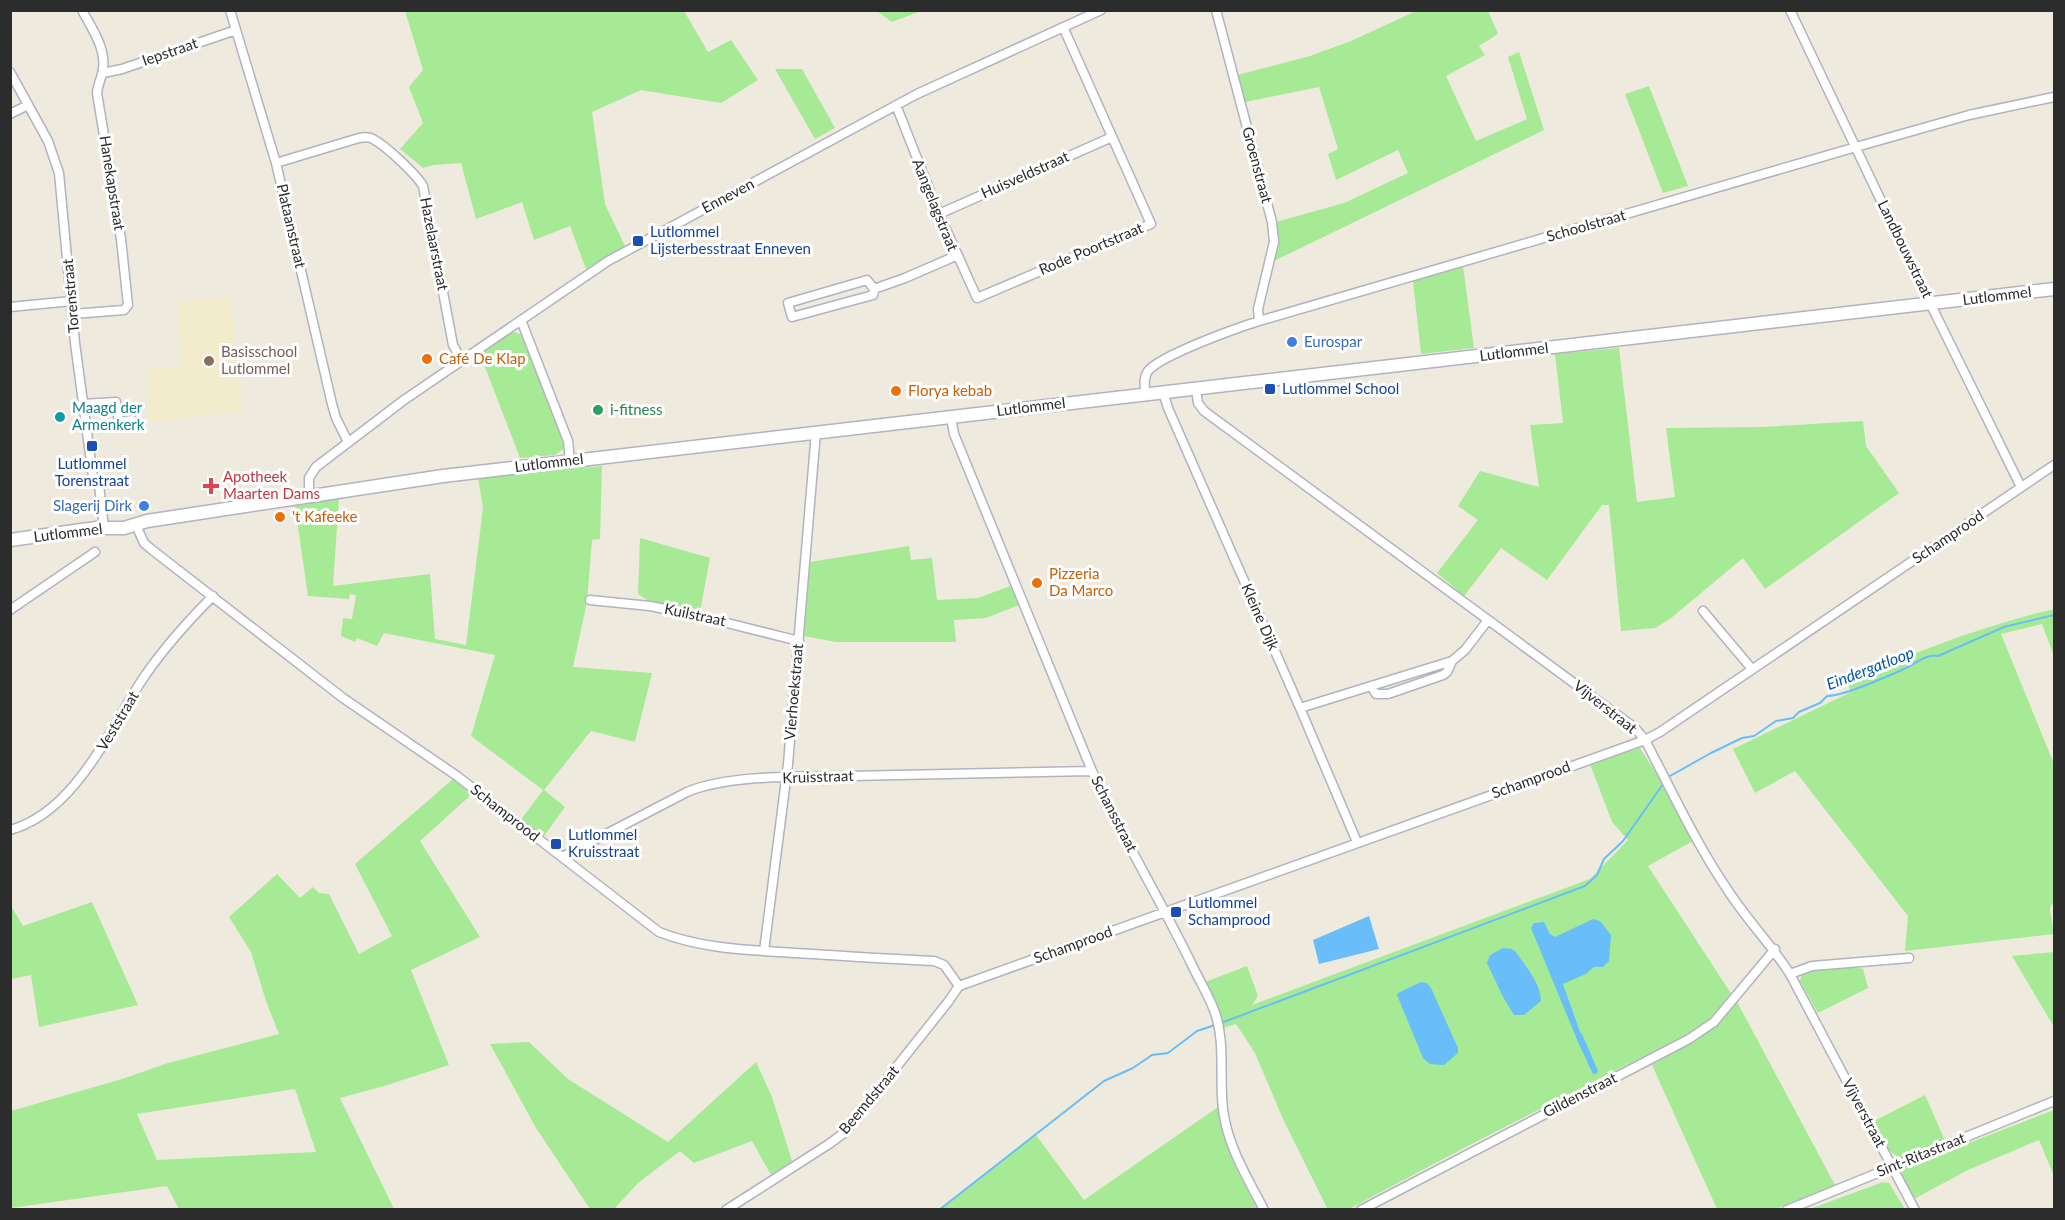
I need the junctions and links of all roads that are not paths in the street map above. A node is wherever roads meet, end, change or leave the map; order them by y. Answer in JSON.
{"nodes":[{"id":1,"x":82,"y":10,"type":"edge"},
{"id":2,"x":230,"y":10,"type":"edge"},
{"id":3,"x":1101,"y":10,"type":"edge"},
{"id":4,"x":1216,"y":10,"type":"edge"},
{"id":5,"x":1790,"y":10,"type":"edge"},
{"id":6,"x":1064,"y":29,"type":"junction"},
{"id":7,"x":236,"y":30,"type":"junction"},
{"id":8,"x":10,"y":72,"type":"edge"},
{"id":9,"x":103,"y":73,"type":"junction"},
{"id":10,"x":2055,"y":97,"type":"edge"},
{"id":11,"x":28,"y":105,"type":"junction"},
{"id":12,"x":896,"y":105,"type":"junction"},
{"id":13,"x":10,"y":114,"type":"edge"},
{"id":14,"x":1112,"y":137,"type":"junction"},
{"id":15,"x":1856,"y":147,"type":"junction"},
{"id":16,"x":276,"y":163,"type":"junction"},
{"id":17,"x":939,"y":214,"type":"junction"},
{"id":18,"x":958,"y":255,"type":"junction"},
{"id":19,"x":874,"y":289,"type":"junction"},
{"id":20,"x":2055,"y":289,"type":"edge"},
{"id":21,"x":72,"y":301,"type":"junction"},
{"id":22,"x":1930,"y":303,"type":"junction"},
{"id":23,"x":10,"y":307,"type":"edge"},
{"id":24,"x":73,"y":314,"type":"junction"},
{"id":25,"x":520,"y":320,"type":"junction"},
{"id":26,"x":1259,"y":321,"type":"junction"},
{"id":27,"x":462,"y":361,"type":"junction"},
{"id":28,"x":1196,"y":389,"type":"junction"},
{"id":29,"x":1163,"y":392,"type":"junction"},
{"id":30,"x":1145,"y":394,"type":"junction"},
{"id":31,"x":82,"y":404,"type":"junction"},
{"id":32,"x":951,"y":417,"type":"junction"},
{"id":33,"x":132,"y":420,"type":"dead end"},
{"id":34,"x":816,"y":432,"type":"junction"},
{"id":35,"x":348,"y":442,"type":"junction"},
{"id":36,"x":570,"y":461,"type":"junction"},
{"id":37,"x":2055,"y":465,"type":"edge"},
{"id":38,"x":2021,"y":488,"type":"junction"},
{"id":39,"x":309,"y":496,"type":"junction"},
{"id":40,"x":136,"y":525,"type":"junction"},
{"id":41,"x":104,"y":528,"type":"junction"},
{"id":42,"x":10,"y":540,"type":"edge"},
{"id":43,"x":95,"y":552,"type":"dead end"},
{"id":44,"x":213,"y":596,"type":"junction"},
{"id":45,"x":590,"y":600,"type":"dead end"},
{"id":46,"x":10,"y":610,"type":"edge"},
{"id":47,"x":1703,"y":611,"type":"dead end"},
{"id":48,"x":1488,"y":620,"type":"junction"},
{"id":49,"x":799,"y":640,"type":"junction"},
{"id":50,"x":1452,"y":661,"type":"junction"},
{"id":51,"x":1752,"y":669,"type":"junction"},
{"id":52,"x":1371,"y":686,"type":"junction"},
{"id":53,"x":1300,"y":708,"type":"junction"},
{"id":54,"x":1645,"y":740,"type":"junction"},
{"id":55,"x":1092,"y":771,"type":"junction"},
{"id":56,"x":786,"y":778,"type":"junction"},
{"id":57,"x":10,"y":830,"type":"edge"},
{"id":58,"x":1357,"y":842,"type":"junction"},
{"id":59,"x":562,"y":857,"type":"junction"},
{"id":60,"x":1166,"y":912,"type":"junction"},
{"id":61,"x":1775,"y":949,"type":"junction"},
{"id":62,"x":764,"y":951,"type":"junction"},
{"id":63,"x":1908,"y":958,"type":"dead end"},
{"id":64,"x":1790,"y":974,"type":"junction"},
{"id":65,"x":959,"y":986,"type":"junction"},
{"id":66,"x":2055,"y":1101,"type":"edge"},
{"id":67,"x":1893,"y":1166,"type":"junction"},
{"id":68,"x":726,"y":1209,"type":"edge"},
{"id":69,"x":1263,"y":1209,"type":"edge"},
{"id":70,"x":1361,"y":1209,"type":"edge"},
{"id":71,"x":1787,"y":1209,"type":"edge"},
{"id":72,"x":1915,"y":1209,"type":"edge"}],
"edges":[{"from":1,"to":9,"type":"street","name":"Hanekapstraat"},
{"from":2,"to":7,"type":"street","name":"Plataanstraat"},
{"from":3,"to":6,"type":"street","name":"Enneven"},
{"from":4,"to":26,"type":"street","name":"Groenstraat"},
{"from":5,"to":15,"type":"street","name":"Landbouwstraat"},
{"from":6,"to":12,"type":"street","name":"Enneven"},
{"from":6,"to":14,"type":"street","name":"Rode Poortstraat"},
{"from":7,"to":9,"type":"street","name":"Iepstraat"},
{"from":7,"to":16,"type":"street","name":"Plataanstraat"},
{"from":8,"to":11,"type":"street","name":"Torenstraat"},
{"from":9,"to":24,"type":"street","name":"Hanekapstraat"},
{"from":10,"to":15,"type":"street","name":"Schoolstraat"},
{"from":11,"to":13,"type":"street"},
{"from":11,"to":21,"type":"street","name":"Torenstraat"},
{"from":12,"to":17,"type":"street","name":"Aangelagstraat"},
{"from":12,"to":25,"type":"street","name":"Enneven"},
{"from":14,"to":17,"type":"street","name":"Huisveldstraat"},
{"from":14,"to":18,"type":"street","name":"Rode Poortstraat"},
{"from":15,"to":22,"type":"street","name":"Landbouwstraat"},
{"from":15,"to":26,"type":"street","name":"Schoolstraat"},
{"from":16,"to":27,"type":"street","name":"Hazelaarstraat"},
{"from":16,"to":35,"type":"street","name":"Plataanstraat"},
{"from":17,"to":18,"type":"street","name":"Aangelagstraat"},
{"from":18,"to":19,"type":"street","name":"Aangelagstraat"},
{"from":19,"to":19,"type":"street","name":"Aangelagstraat"},
{"from":20,"to":22,"type":"main road","name":"Lutlommel"},
{"from":21,"to":23,"type":"street"},
{"from":21,"to":24,"type":"street","name":"Torenstraat"},
{"from":22,"to":28,"type":"main road","name":"Lutlommel"},
{"from":22,"to":38,"type":"street","name":"Landbouwstraat"},
{"from":24,"to":31,"type":"street","name":"Torenstraat"},
{"from":25,"to":27,"type":"street","name":"Enneven"},
{"from":25,"to":36,"type":"street"},
{"from":26,"to":30,"type":"street","name":"Schoolstraat"},
{"from":27,"to":35,"type":"street","name":"Enneven"},
{"from":28,"to":29,"type":"main road","name":"Lutlommel"},
{"from":28,"to":48,"type":"street","name":"Vijverstraat"},
{"from":29,"to":30,"type":"main road","name":"Lutlommel"},
{"from":29,"to":53,"type":"street","name":"Kleine Dijk"},
{"from":30,"to":32,"type":"main road","name":"Lutlommel"},
{"from":31,"to":33,"type":"street"},
{"from":31,"to":41,"type":"street","name":"Torenstraat"},
{"from":32,"to":34,"type":"main road","name":"Lutlommel"},
{"from":32,"to":55,"type":"street","name":"Schansstraat"},
{"from":34,"to":36,"type":"main road","name":"Lutlommel"},
{"from":34,"to":49,"type":"street","name":"Vierhoekstraat"},
{"from":35,"to":39,"type":"street","name":"Enneven"},
{"from":36,"to":39,"type":"main road","name":"Lutlommel"},
{"from":37,"to":38,"type":"street","name":"Schamprood"},
{"from":38,"to":51,"type":"street","name":"Schamprood"},
{"from":39,"to":40,"type":"main road","name":"Lutlommel"},
{"from":40,"to":41,"type":"main road","name":"Lutlommel"},
{"from":40,"to":44,"type":"street","name":"Schamprood"},
{"from":41,"to":42,"type":"main road","name":"Lutlommel"},
{"from":43,"to":46,"type":"street"},
{"from":44,"to":57,"type":"street","name":"Veststraat"},
{"from":44,"to":59,"type":"street","name":"Schamprood"},
{"from":45,"to":49,"type":"street","name":"Kuilstraat"},
{"from":47,"to":51,"type":"street"},
{"from":48,"to":50,"type":"street"},
{"from":48,"to":54,"type":"street","name":"Vijverstraat"},
{"from":49,"to":56,"type":"street","name":"Vierhoekstraat"},
{"from":50,"to":52,"type":"street"},
{"from":50,"to":52,"type":"street"},
{"from":51,"to":54,"type":"street","name":"Schamprood"},
{"from":52,"to":53,"type":"street"},
{"from":53,"to":58,"type":"street","name":"Kleine Dijk"},
{"from":54,"to":58,"type":"street","name":"Schamprood"},
{"from":54,"to":61,"type":"street","name":"Vijverstraat"},
{"from":55,"to":56,"type":"street","name":"Kruisstraat"},
{"from":55,"to":60,"type":"street","name":"Schansstraat"},
{"from":56,"to":59,"type":"street","name":"Kruisstraat"},
{"from":56,"to":62,"type":"street","name":"Vierhoekstraat"},
{"from":58,"to":60,"type":"street","name":"Schamprood"},
{"from":59,"to":62,"type":"street","name":"Schamprood"},
{"from":60,"to":65,"type":"street","name":"Schamprood"},
{"from":60,"to":69,"type":"street","name":"Schansstraat"},
{"from":61,"to":64,"type":"street","name":"Vijverstraat"},
{"from":61,"to":70,"type":"street","name":"Gildenstraat"},
{"from":62,"to":65,"type":"street","name":"Schamprood"},
{"from":63,"to":64,"type":"street"},
{"from":64,"to":67,"type":"street","name":"Vijverstraat"},
{"from":65,"to":68,"type":"street","name":"Beemdstraat"},
{"from":66,"to":67,"type":"street","name":"Sint-Ritastraat"},
{"from":67,"to":71,"type":"street","name":"Sint-Ritastraat"},
{"from":67,"to":72,"type":"street","name":"Vijverstraat"}]}
